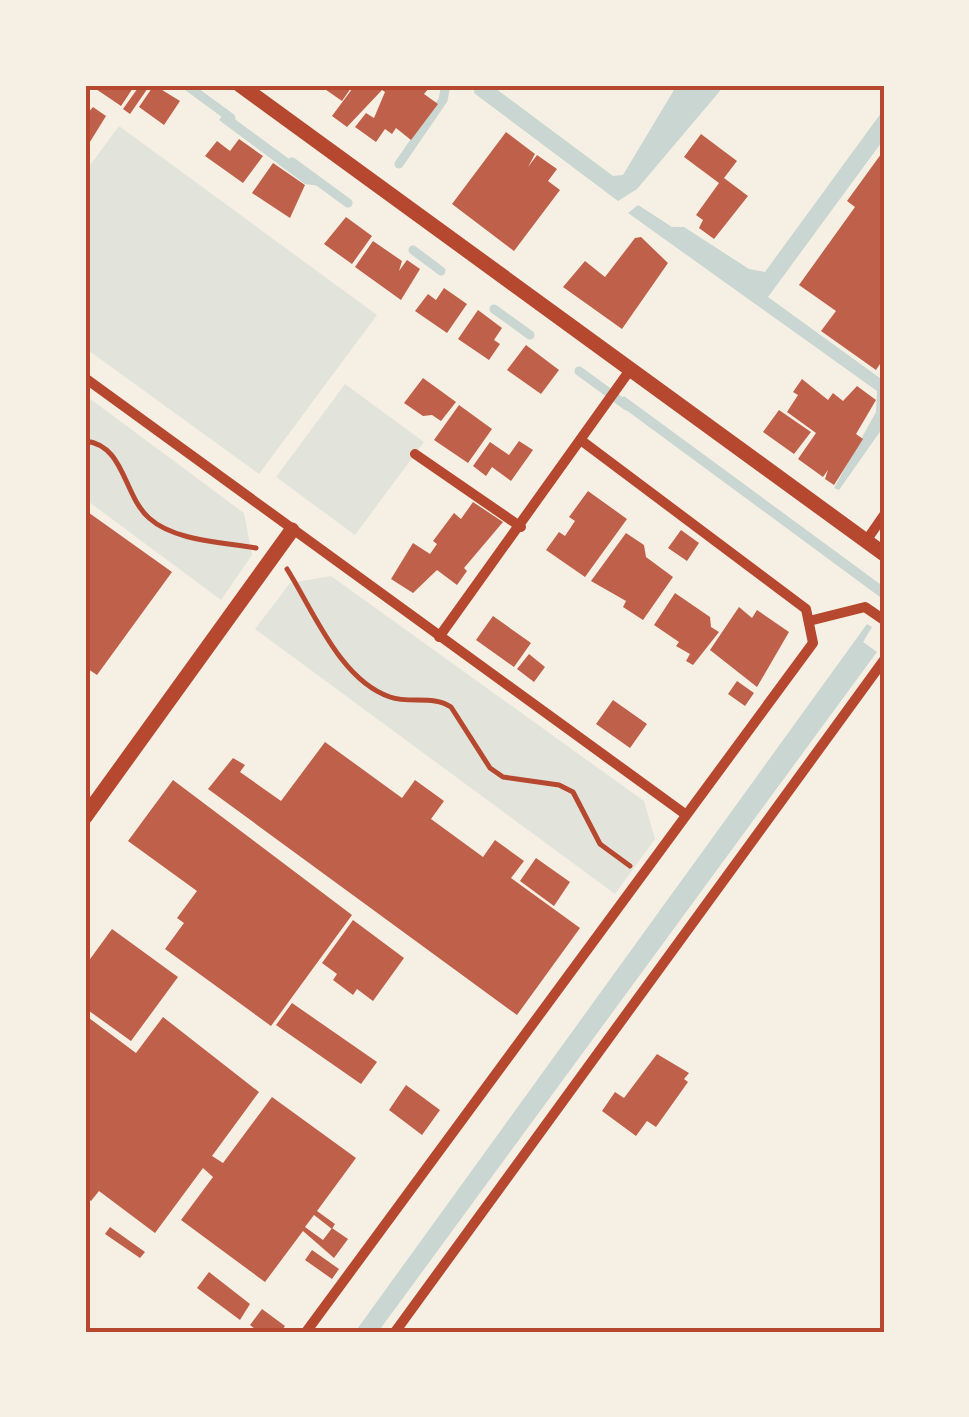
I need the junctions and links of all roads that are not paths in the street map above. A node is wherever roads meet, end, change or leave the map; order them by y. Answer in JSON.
{"nodes":[{"id":1,"x":240,"y":85,"type":"edge"},
{"id":2,"x":630,"y":370,"type":"junction"},
{"id":3,"x":85,"y":378,"type":"edge"},
{"id":4,"x":582,"y":441,"type":"junction"},
{"id":5,"x":414,"y":454,"type":"dead end"},
{"id":6,"x":884,"y":515,"type":"edge"},
{"id":7,"x":521,"y":527,"type":"junction"},
{"id":8,"x":292,"y":530,"type":"junction"},
{"id":9,"x":866,"y":541,"type":"junction"},
{"id":10,"x":884,"y":554,"type":"edge"},
{"id":11,"x":808,"y":620,"type":"junction"},
{"id":12,"x":884,"y":620,"type":"edge"},
{"id":13,"x":439,"y":637,"type":"junction"},
{"id":14,"x":884,"y":660,"type":"edge"},
{"id":15,"x":686,"y":814,"type":"junction"},
{"id":16,"x":85,"y":817,"type":"edge"},
{"id":17,"x":306,"y":1332,"type":"edge"},
{"id":18,"x":395,"y":1332,"type":"edge"}],
"edges":[{"from":1,"to":2,"type":"street"},
{"from":2,"to":4,"type":"street"},
{"from":2,"to":9,"type":"street"},
{"from":3,"to":8,"type":"street"},
{"from":4,"to":7,"type":"street"},
{"from":4,"to":11,"type":"street"},
{"from":5,"to":7,"type":"street"},
{"from":6,"to":9,"type":"street"},
{"from":7,"to":13,"type":"street"},
{"from":8,"to":13,"type":"street"},
{"from":8,"to":16,"type":"street"},
{"from":9,"to":10,"type":"street"},
{"from":11,"to":12,"type":"street"},
{"from":11,"to":15,"type":"street"},
{"from":13,"to":15,"type":"street"},
{"from":14,"to":18,"type":"street"},
{"from":15,"to":17,"type":"street"}]}
